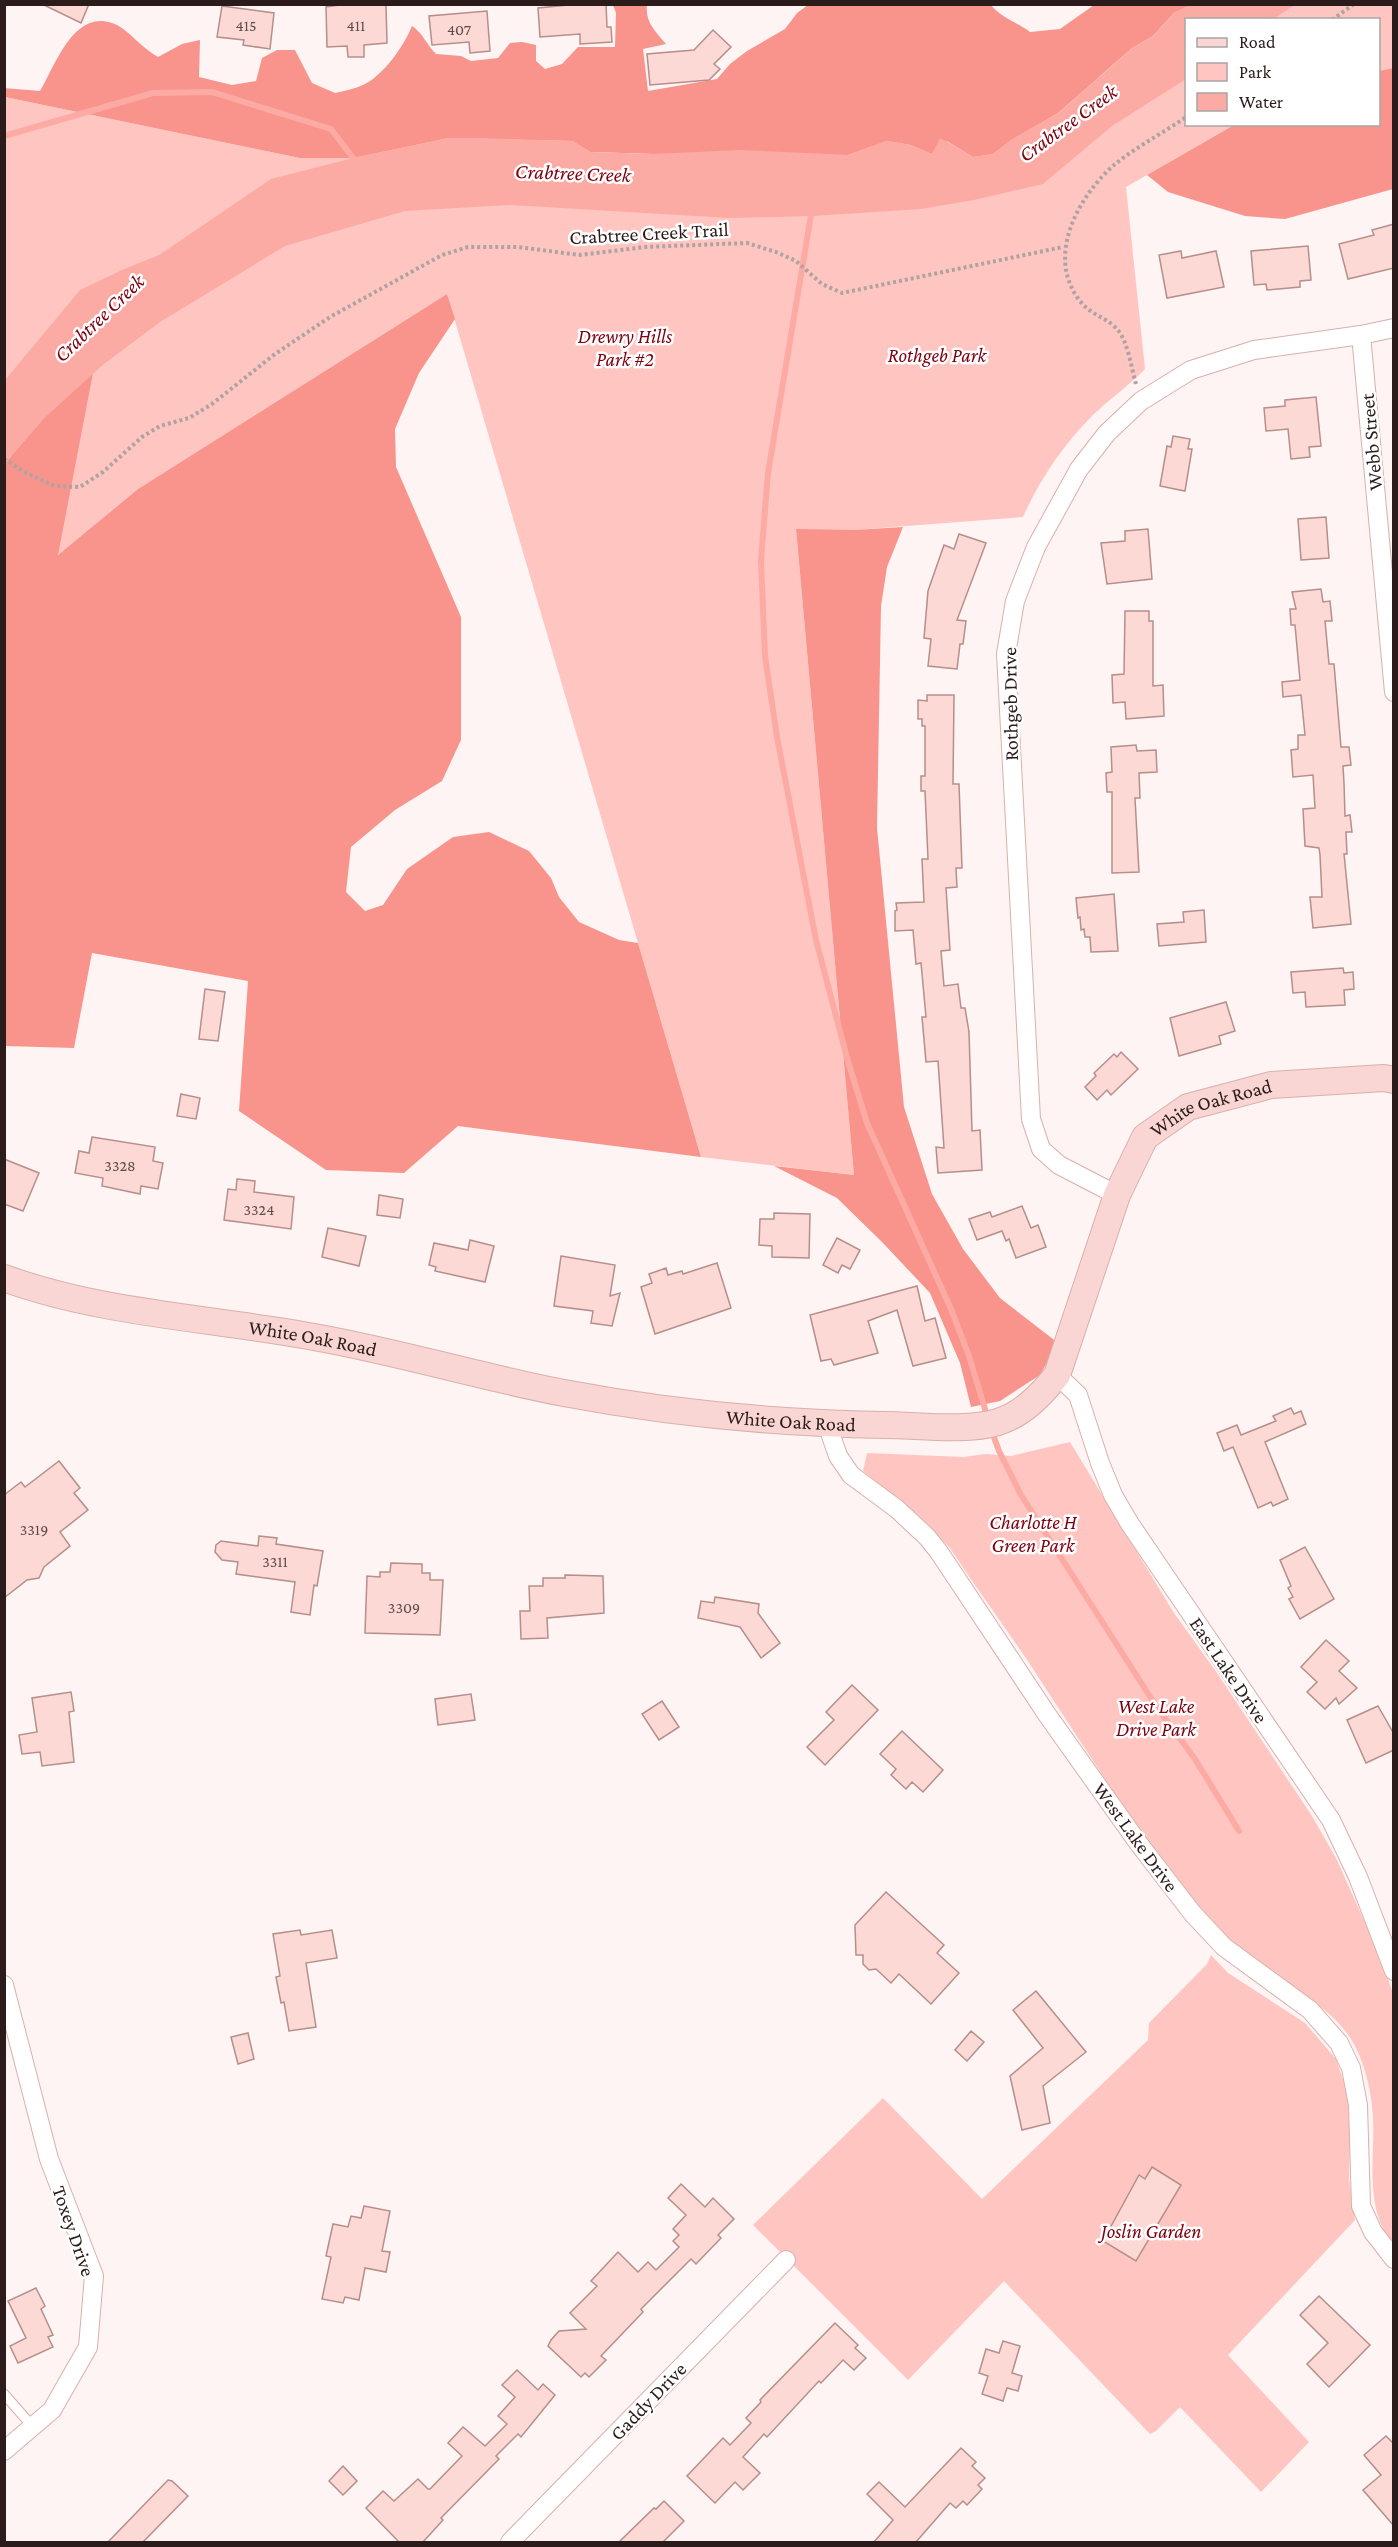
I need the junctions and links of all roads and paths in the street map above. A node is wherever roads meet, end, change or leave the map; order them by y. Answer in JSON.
{"nodes":[{"id":1,"x":1354,"y":4,"type":"edge"},
{"id":2,"x":1335,"y":18,"type":"edge"},
{"id":3,"x":1185,"y":118,"type":"edge"},
{"id":4,"x":1064,"y":247,"type":"junction"},
{"id":5,"x":1394,"y":328,"type":"edge"},
{"id":6,"x":1361,"y":335,"type":"junction"},
{"id":7,"x":1141,"y":400,"type":"junction"},
{"id":8,"x":4,"y":459,"type":"edge"},
{"id":9,"x":1394,"y":692,"type":"edge"},
{"id":10,"x":1394,"y":1080,"type":"edge"},
{"id":11,"x":1117,"y":1195,"type":"junction"},
{"id":12,"x":4,"y":1278,"type":"edge"},
{"id":13,"x":1057,"y":1375,"type":"junction"},
{"id":14,"x":827,"y":1424,"type":"junction"},
{"id":15,"x":1394,"y":1971,"type":"edge"},
{"id":16,"x":4,"y":1985,"type":"edge"},
{"id":17,"x":1394,"y":2259,"type":"edge"},
{"id":18,"x":786,"y":2260,"type":"dead end"},
{"id":19,"x":4,"y":2394,"type":"edge"},
{"id":20,"x":33,"y":2427,"type":"junction"},
{"id":21,"x":4,"y":2451,"type":"edge"},
{"id":22,"x":510,"y":2542,"type":"edge"}],
"edges":[{"from":1,"to":2,"type":"path"},
{"from":3,"to":4,"type":"path"},
{"from":4,"to":7,"type":"path"},
{"from":4,"to":8,"type":"path","name":"Crabtree Creek Trail"},
{"from":5,"to":6,"type":"street","name":"Rothgeb Drive"},
{"from":6,"to":7,"type":"street","name":"Rothgeb Drive"},
{"from":6,"to":9,"type":"street","name":"Webb Street"},
{"from":7,"to":11,"type":"street","name":"Rothgeb Drive"},
{"from":10,"to":11,"type":"street","name":"White Oak Road"},
{"from":11,"to":13,"type":"street","name":"White Oak Road"},
{"from":12,"to":14,"type":"street","name":"White Oak Road"},
{"from":13,"to":14,"type":"street","name":"White Oak Road"},
{"from":13,"to":15,"type":"street","name":"East Lake Drive"},
{"from":14,"to":17,"type":"street","name":"West Lake Drive"},
{"from":16,"to":20,"type":"street","name":"Toxey Drive"},
{"from":18,"to":22,"type":"street","name":"Gaddy Drive"},
{"from":19,"to":20,"type":"lane"},
{"from":20,"to":21,"type":"street","name":"Toxey Drive"}]}
